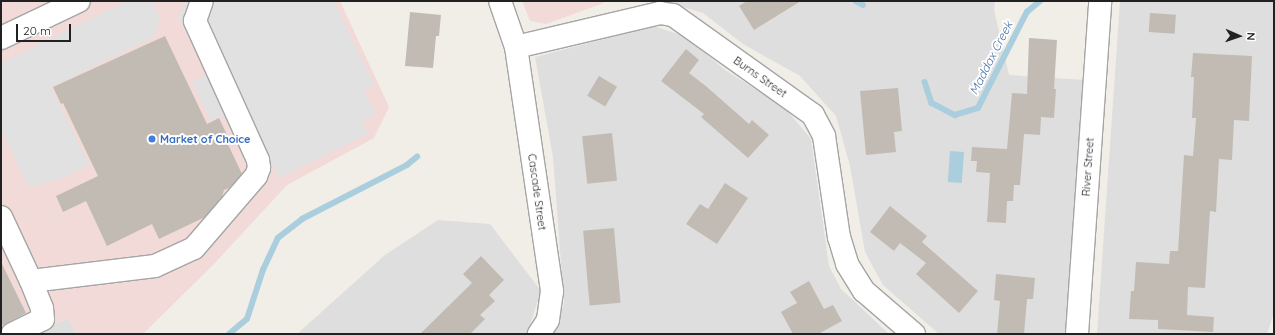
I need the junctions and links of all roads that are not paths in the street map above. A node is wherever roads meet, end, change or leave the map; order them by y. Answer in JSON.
{"nodes":[{"id":1,"x":80,"y":1,"type":"edge"},
{"id":2,"x":202,"y":1,"type":"edge"},
{"id":3,"x":500,"y":1,"type":"edge"},
{"id":4,"x":1100,"y":1,"type":"edge"},
{"id":5,"x":1,"y":38,"type":"edge"},
{"id":6,"x":516,"y":47,"type":"junction"},
{"id":7,"x":1,"y":217,"type":"edge"},
{"id":8,"x":32,"y":281,"type":"junction"},
{"id":9,"x":12,"y":334,"type":"edge"},
{"id":10,"x":539,"y":334,"type":"edge"},
{"id":11,"x":914,"y":334,"type":"edge"},
{"id":12,"x":1077,"y":334,"type":"edge"}],
"edges":[{"from":1,"to":5,"type":"street"},
{"from":2,"to":8,"type":"street"},
{"from":3,"to":6,"type":"street"},
{"from":4,"to":12,"type":"street","name":"River Street"},
{"from":6,"to":10,"type":"street","name":"Cascade Street"},
{"from":6,"to":11,"type":"street","name":"Burns Street"},
{"from":7,"to":8,"type":"street"},
{"from":8,"to":9,"type":"street"}]}
